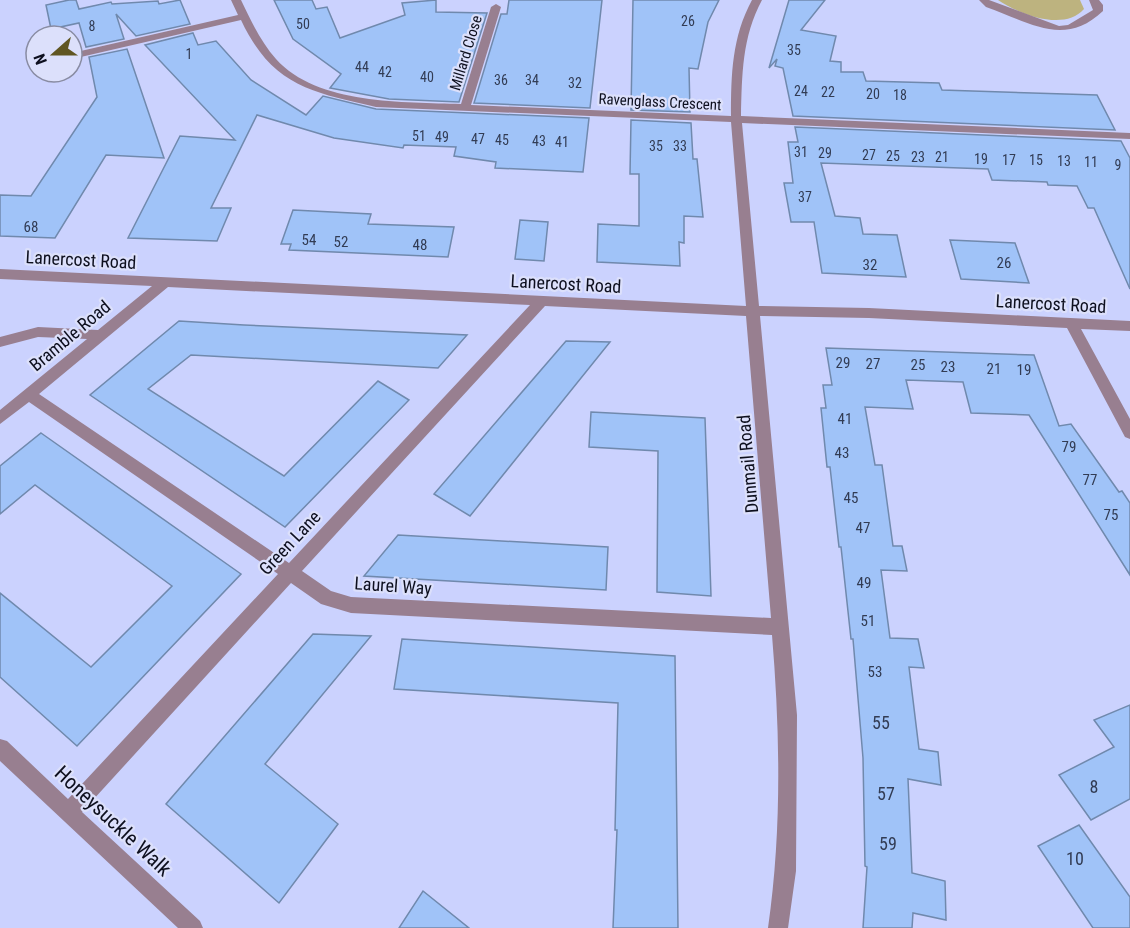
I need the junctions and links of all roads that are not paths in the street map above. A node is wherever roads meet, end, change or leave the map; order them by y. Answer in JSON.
{"nodes":[{"id":1,"x":236,"y":0,"type":"edge"},
{"id":2,"x":757,"y":0,"type":"edge"},
{"id":3,"x":984,"y":0,"type":"edge"},
{"id":4,"x":1094,"y":0,"type":"edge"},
{"id":5,"x":496,"y":7,"type":"dead end"},
{"id":6,"x":243,"y":17,"type":"junction"},
{"id":7,"x":84,"y":54,"type":"edge"},
{"id":8,"x":465,"y":108,"type":"junction"},
{"id":9,"x":736,"y":121,"type":"junction"},
{"id":10,"x":1130,"y":136,"type":"edge"},
{"id":11,"x":0,"y":274,"type":"edge"},
{"id":12,"x":164,"y":283,"type":"junction"},
{"id":13,"x":541,"y":301,"type":"junction"},
{"id":14,"x":753,"y":311,"type":"junction"},
{"id":15,"x":1072,"y":324,"type":"junction"},
{"id":16,"x":1130,"y":326,"type":"edge"},
{"id":17,"x":100,"y":335,"type":"junction"},
{"id":18,"x":0,"y":342,"type":"edge"},
{"id":19,"x":28,"y":394,"type":"junction"},
{"id":20,"x":0,"y":418,"type":"edge"},
{"id":21,"x":1130,"y":433,"type":"edge"},
{"id":22,"x":289,"y":572,"type":"junction"},
{"id":23,"x":782,"y":627,"type":"junction"},
{"id":24,"x":0,"y":748,"type":"edge"},
{"id":25,"x":69,"y":812,"type":"junction"},
{"id":26,"x":193,"y":928,"type":"edge"},
{"id":27,"x":778,"y":928,"type":"edge"}],
"edges":[{"from":1,"to":6,"type":"street","name":"Ravenglass Crescent"},
{"from":2,"to":9,"type":"street","name":"Dunmail Road"},
{"from":3,"to":4,"type":"street"},
{"from":5,"to":8,"type":"street","name":"Millard Close"},
{"from":6,"to":7,"type":"street"},
{"from":6,"to":8,"type":"street","name":"Ravenglass Crescent"},
{"from":8,"to":9,"type":"street","name":"Ravenglass Crescent"},
{"from":9,"to":10,"type":"street","name":"Ravenglass Crescent"},
{"from":9,"to":14,"type":"street","name":"Dunmail Road"},
{"from":11,"to":12,"type":"street","name":"Lanercost Road"},
{"from":12,"to":13,"type":"street","name":"Lanercost Road"},
{"from":12,"to":17,"type":"street","name":"Bramble Road"},
{"from":13,"to":14,"type":"street","name":"Lanercost Road"},
{"from":13,"to":22,"type":"street","name":"Green Lane"},
{"from":14,"to":15,"type":"street","name":"Lanercost Road"},
{"from":14,"to":23,"type":"street","name":"Dunmail Road"},
{"from":15,"to":16,"type":"street","name":"Lanercost Road"},
{"from":15,"to":21,"type":"street"},
{"from":17,"to":18,"type":"street"},
{"from":17,"to":19,"type":"street","name":"Bramble Road"},
{"from":19,"to":20,"type":"street","name":"Bramble Road"},
{"from":19,"to":22,"type":"street","name":"Laurel Way"},
{"from":22,"to":23,"type":"street","name":"Laurel Way"},
{"from":22,"to":25,"type":"street","name":"Green Lane"},
{"from":23,"to":27,"type":"street","name":"Dunmail Road"},
{"from":24,"to":25,"type":"street","name":"Honeysuckle Walk"},
{"from":25,"to":26,"type":"street","name":"Honeysuckle Walk"}]}
